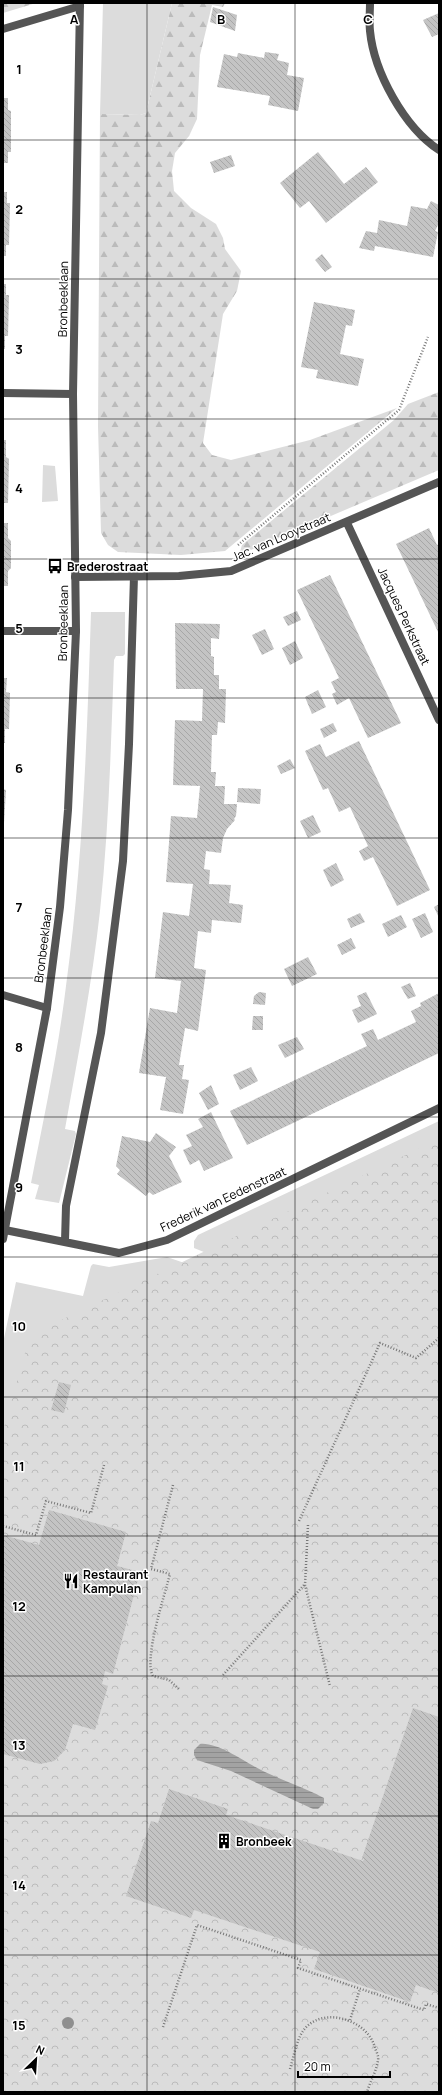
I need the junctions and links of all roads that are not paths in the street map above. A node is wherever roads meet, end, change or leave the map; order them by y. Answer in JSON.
{"nodes":[{"id":1,"x":370,"y":3,"type":"edge"},
{"id":2,"x":80,"y":5,"type":"edge"},
{"id":3,"x":3,"y":29,"type":"edge"},
{"id":4,"x":439,"y":150,"type":"edge"},
{"id":5,"x":3,"y":393,"type":"edge"},
{"id":6,"x":73,"y":394,"type":"junction"},
{"id":7,"x":439,"y":482,"type":"edge"},
{"id":8,"x":347,"y":523,"type":"junction"},
{"id":9,"x":75,"y":576,"type":"junction"},
{"id":10,"x":134,"y":576,"type":"junction"},
{"id":11,"x":3,"y":631,"type":"edge"},
{"id":12,"x":76,"y":631,"type":"junction"},
{"id":13,"x":439,"y":720,"type":"edge"},
{"id":14,"x":3,"y":995,"type":"edge"},
{"id":15,"x":47,"y":1008,"type":"junction"},
{"id":16,"x":439,"y":1108,"type":"edge"},
{"id":17,"x":5,"y":1230,"type":"junction"},
{"id":18,"x":3,"y":1239,"type":"edge"},
{"id":19,"x":65,"y":1241,"type":"junction"}],
"edges":[{"from":1,"to":4,"type":"street"},
{"from":2,"to":3,"type":"street"},
{"from":2,"to":6,"type":"street","name":"Bronbeeklaan"},
{"from":5,"to":6,"type":"street"},
{"from":6,"to":9,"type":"street","name":"Bronbeeklaan"},
{"from":7,"to":8,"type":"street","name":"Jac. van Looystraat"},
{"from":8,"to":10,"type":"street","name":"Jac. van Looystraat"},
{"from":8,"to":13,"type":"street","name":"Jacques Perkstraat"},
{"from":9,"to":10,"type":"street","name":"Jac. van Looystraat"},
{"from":9,"to":12,"type":"street","name":"Bronbeeklaan"},
{"from":10,"to":19,"type":"street"},
{"from":11,"to":12,"type":"street"},
{"from":12,"to":15,"type":"street","name":"Bronbeeklaan"},
{"from":14,"to":15,"type":"street"},
{"from":15,"to":17,"type":"street","name":"Bronbeeklaan"},
{"from":16,"to":19,"type":"street","name":"Frederik van Eedenstraat"},
{"from":17,"to":18,"type":"street","name":"Bronbeeklaan"},
{"from":17,"to":19,"type":"street","name":"Frederik van Eedenstraat"}]}
